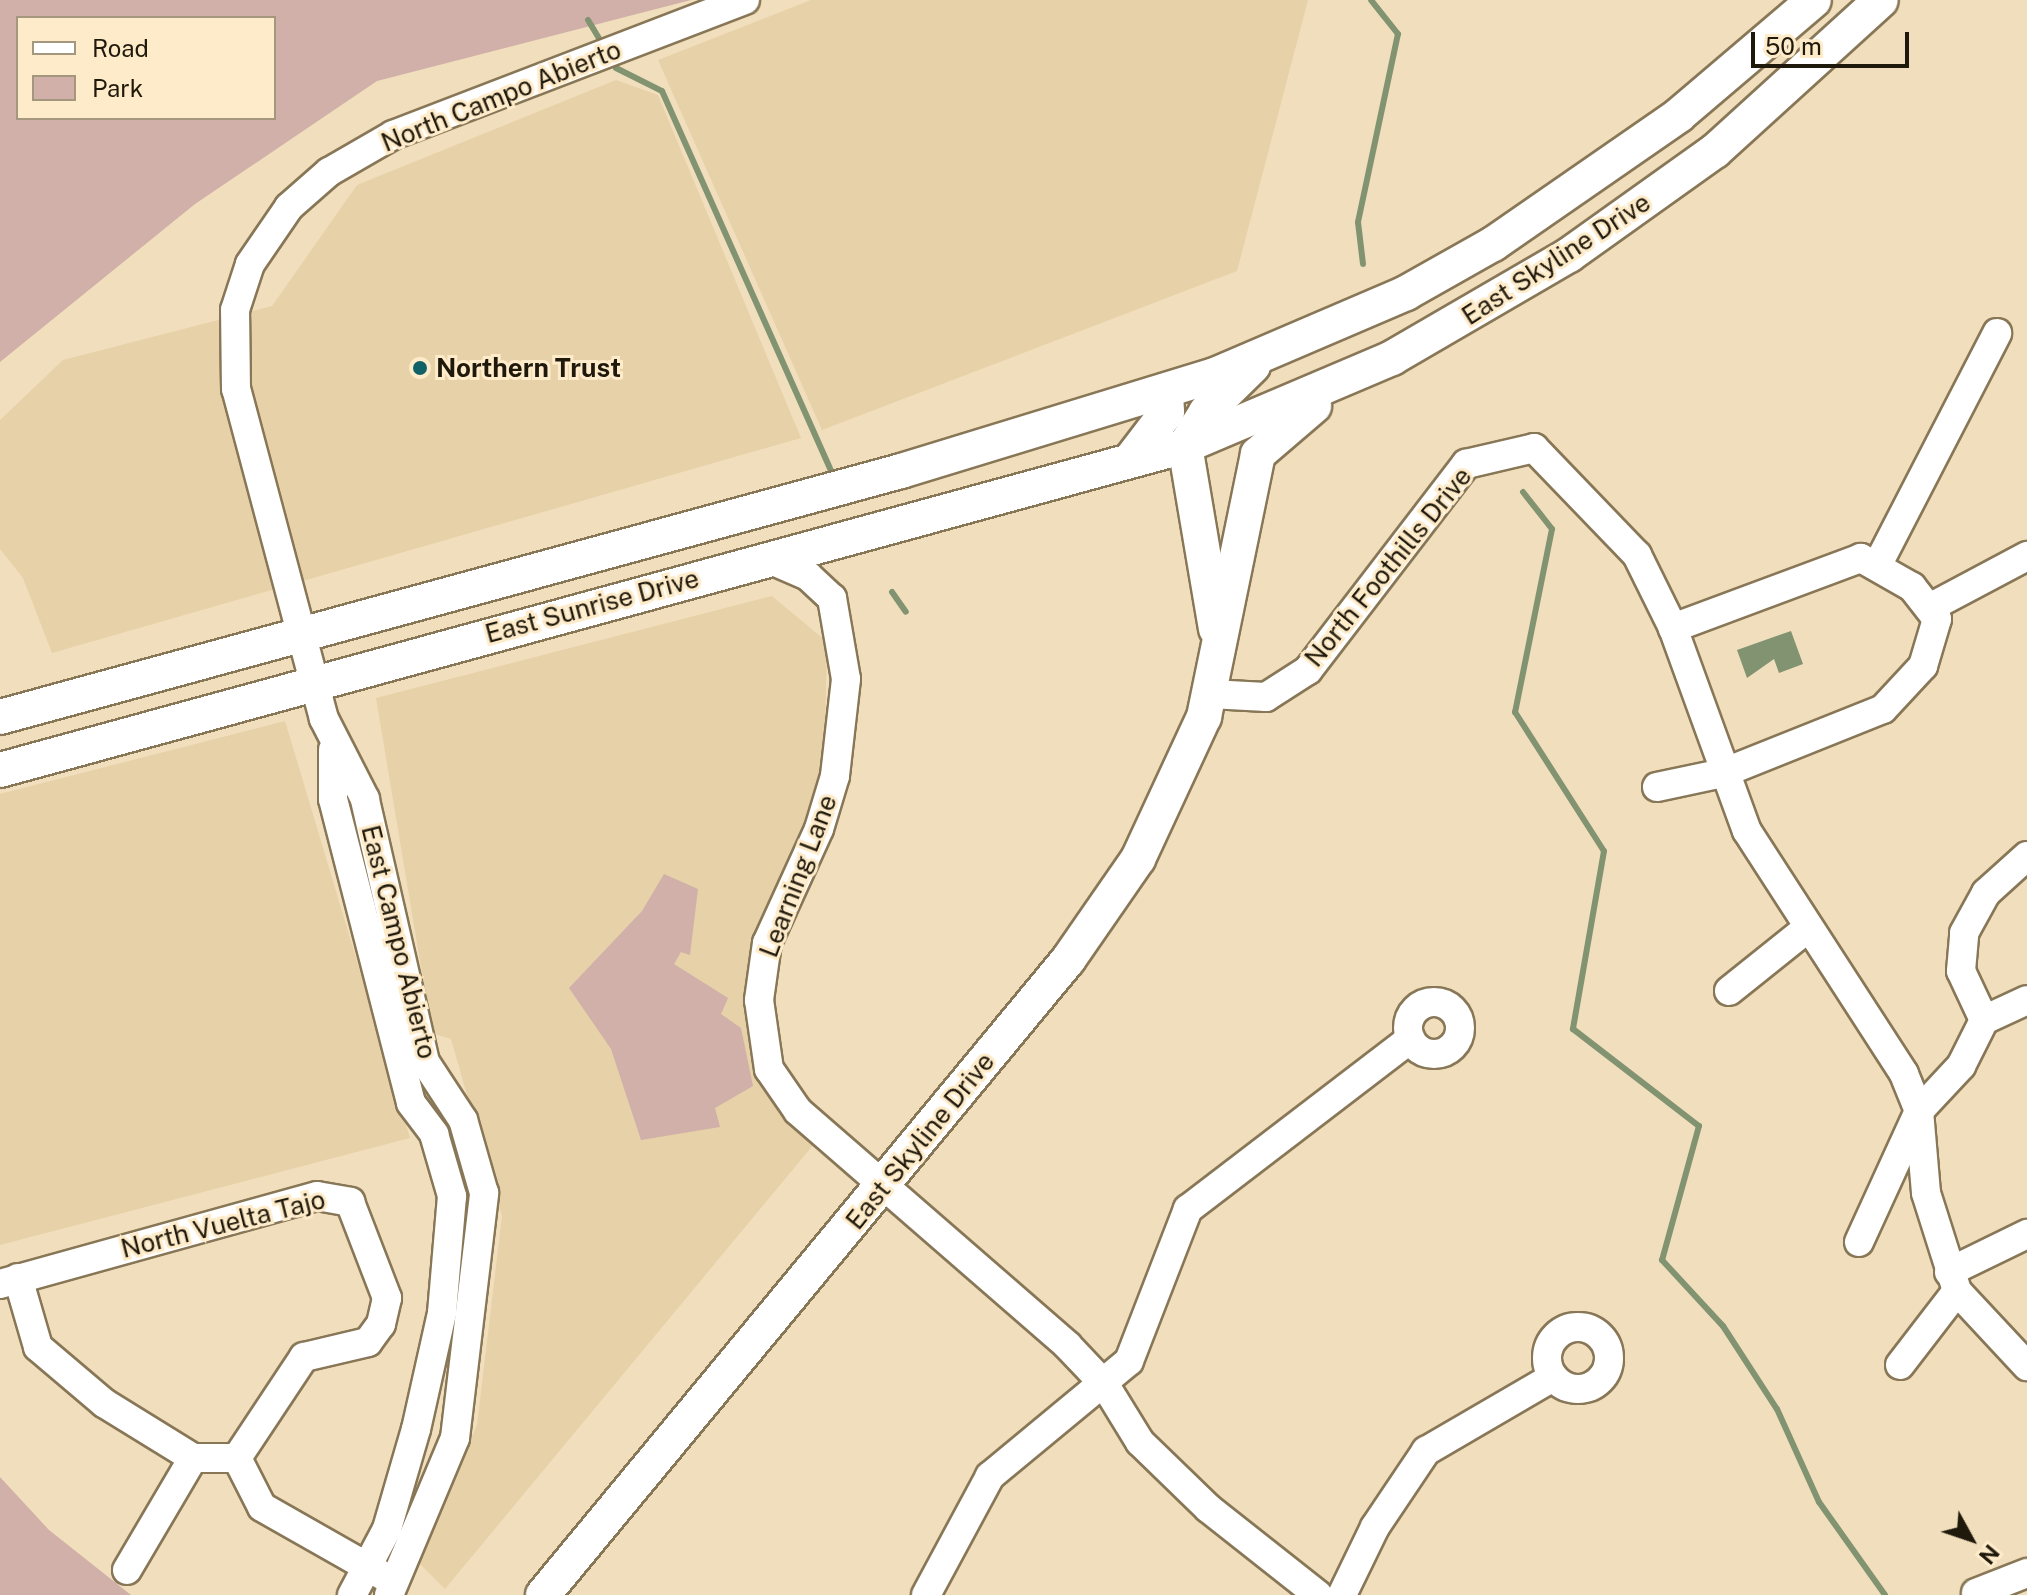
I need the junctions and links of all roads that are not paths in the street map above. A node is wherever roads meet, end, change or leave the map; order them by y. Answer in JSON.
{"nodes":[{"id":1,"x":745,"y":0,"type":"edge"},
{"id":2,"x":1814,"y":0,"type":"edge"},
{"id":3,"x":1881,"y":0,"type":"edge"},
{"id":4,"x":1997,"y":333,"type":"dead end"},
{"id":5,"x":1265,"y":353,"type":"junction"},
{"id":6,"x":1369,"y":368,"type":"junction"},
{"id":7,"x":1166,"y":392,"type":"junction"},
{"id":8,"x":1185,"y":446,"type":"junction"},
{"id":9,"x":1131,"y":459,"type":"junction"},
{"id":10,"x":2027,"y":556,"type":"edge"},
{"id":11,"x":766,"y":558,"type":"junction"},
{"id":12,"x":1878,"y":564,"type":"junction"},
{"id":13,"x":1931,"y":607,"type":"junction"},
{"id":14,"x":1673,"y":628,"type":"junction"},
{"id":15,"x":303,"y":634,"type":"junction"},
{"id":16,"x":1218,"y":641,"type":"junction"},
{"id":17,"x":316,"y":682,"type":"junction"},
{"id":18,"x":1210,"y":694,"type":"junction"},
{"id":19,"x":0,"y":717,"type":"edge"},
{"id":20,"x":333,"y":749,"type":"junction"},
{"id":21,"x":0,"y":770,"type":"edge"},
{"id":22,"x":1723,"y":773,"type":"junction"},
{"id":23,"x":1657,"y":787,"type":"dead end"},
{"id":24,"x":2027,"y":856,"type":"edge"},
{"id":25,"x":1809,"y":927,"type":"junction"},
{"id":26,"x":1729,"y":991,"type":"dead end"},
{"id":27,"x":2027,"y":1000,"type":"edge"},
{"id":28,"x":1984,"y":1020,"type":"junction"},
{"id":29,"x":1410,"y":1039,"type":"dead end"},
{"id":30,"x":1919,"y":1111,"type":"junction"},
{"id":31,"x":884,"y":1185,"type":"junction"},
{"id":32,"x":2027,"y":1234,"type":"edge"},
{"id":33,"x":1859,"y":1242,"type":"dead end"},
{"id":34,"x":9,"y":1281,"type":"edge"},
{"id":35,"x":1953,"y":1282,"type":"junction"},
{"id":36,"x":1900,"y":1365,"type":"dead end"},
{"id":37,"x":2027,"y":1366,"type":"edge"},
{"id":38,"x":1553,"y":1377,"type":"dead end"},
{"id":39,"x":1105,"y":1385,"type":"junction"},
{"id":40,"x":193,"y":1458,"type":"junction"},
{"id":41,"x":237,"y":1458,"type":"junction"},
{"id":42,"x":367,"y":1568,"type":"junction"},
{"id":43,"x":127,"y":1570,"type":"dead end"},
{"id":44,"x":2027,"y":1573,"type":"edge"},
{"id":45,"x":392,"y":1589,"type":"edge"},
{"id":46,"x":1976,"y":1593,"type":"dead end"},
{"id":47,"x":352,"y":1595,"type":"edge"},
{"id":48,"x":543,"y":1595,"type":"edge"},
{"id":49,"x":926,"y":1595,"type":"edge"},
{"id":50,"x":1318,"y":1595,"type":"edge"},
{"id":51,"x":1342,"y":1595,"type":"edge"}],
"edges":[{"from":1,"to":15,"type":"street","name":"North Campo Abierto"},
{"from":2,"to":5,"type":"main road","name":"East Skyline Drive"},
{"from":3,"to":6,"type":"main road","name":"East Skyline Drive"},
{"from":4,"to":12,"type":"street"},
{"from":5,"to":7,"type":"main road","name":"East Skyline Drive"},
{"from":5,"to":8,"type":"main road"},
{"from":6,"to":8,"type":"main road","name":"East Skyline Drive"},
{"from":6,"to":16,"type":"main road"},
{"from":7,"to":9,"type":"main road"},
{"from":7,"to":15,"type":"main road","name":"East Sunrise Drive"},
{"from":8,"to":9,"type":"main road","name":"East Sunrise Drive"},
{"from":8,"to":16,"type":"main road"},
{"from":9,"to":11,"type":"main road","name":"East Sunrise Drive"},
{"from":10,"to":13,"type":"street"},
{"from":11,"to":17,"type":"main road","name":"East Sunrise Drive"},
{"from":11,"to":31,"type":"street","name":"Learning Lane"},
{"from":12,"to":13,"type":"street"},
{"from":12,"to":14,"type":"street"},
{"from":13,"to":22,"type":"street"},
{"from":14,"to":18,"type":"street","name":"North Foothills Drive"},
{"from":14,"to":22,"type":"street","name":"North Foothills Drive"},
{"from":15,"to":17,"type":"street","name":"North Campo Abierto"},
{"from":15,"to":19,"type":"main road","name":"East Sunrise Drive"},
{"from":16,"to":18,"type":"main road","name":"East Skyline Drive"},
{"from":17,"to":20,"type":"street","name":"East Campo Abierto"},
{"from":17,"to":21,"type":"main road","name":"East Sunrise Drive"},
{"from":18,"to":31,"type":"main road","name":"East Skyline Drive"},
{"from":20,"to":42,"type":"street","name":"East Campo Abierto"},
{"from":20,"to":45,"type":"street","name":"East Campo Abierto"},
{"from":22,"to":23,"type":"street"},
{"from":22,"to":25,"type":"street","name":"North Foothills Drive"},
{"from":24,"to":28,"type":"street"},
{"from":25,"to":26,"type":"street"},
{"from":25,"to":30,"type":"street","name":"North Foothills Drive"},
{"from":27,"to":28,"type":"street"},
{"from":28,"to":30,"type":"street"},
{"from":29,"to":39,"type":"street"},
{"from":30,"to":33,"type":"street"},
{"from":30,"to":35,"type":"street","name":"North Foothills Drive"},
{"from":31,"to":39,"type":"street","name":"Learning Lane"},
{"from":31,"to":48,"type":"main road","name":"East Skyline Drive"},
{"from":32,"to":35,"type":"street"},
{"from":34,"to":40,"type":"street"},
{"from":34,"to":41,"type":"street","name":"North Vuelta Tajo"},
{"from":35,"to":36,"type":"street"},
{"from":35,"to":37,"type":"street","name":"North Foothills Drive"},
{"from":38,"to":51,"type":"street"},
{"from":39,"to":49,"type":"street"},
{"from":39,"to":50,"type":"street","name":"Learning Lane"},
{"from":40,"to":41,"type":"street"},
{"from":40,"to":43,"type":"street"},
{"from":41,"to":42,"type":"street"},
{"from":42,"to":45,"type":"street"},
{"from":42,"to":47,"type":"street","name":"East Campo Abierto"},
{"from":44,"to":46,"type":"street"}]}
